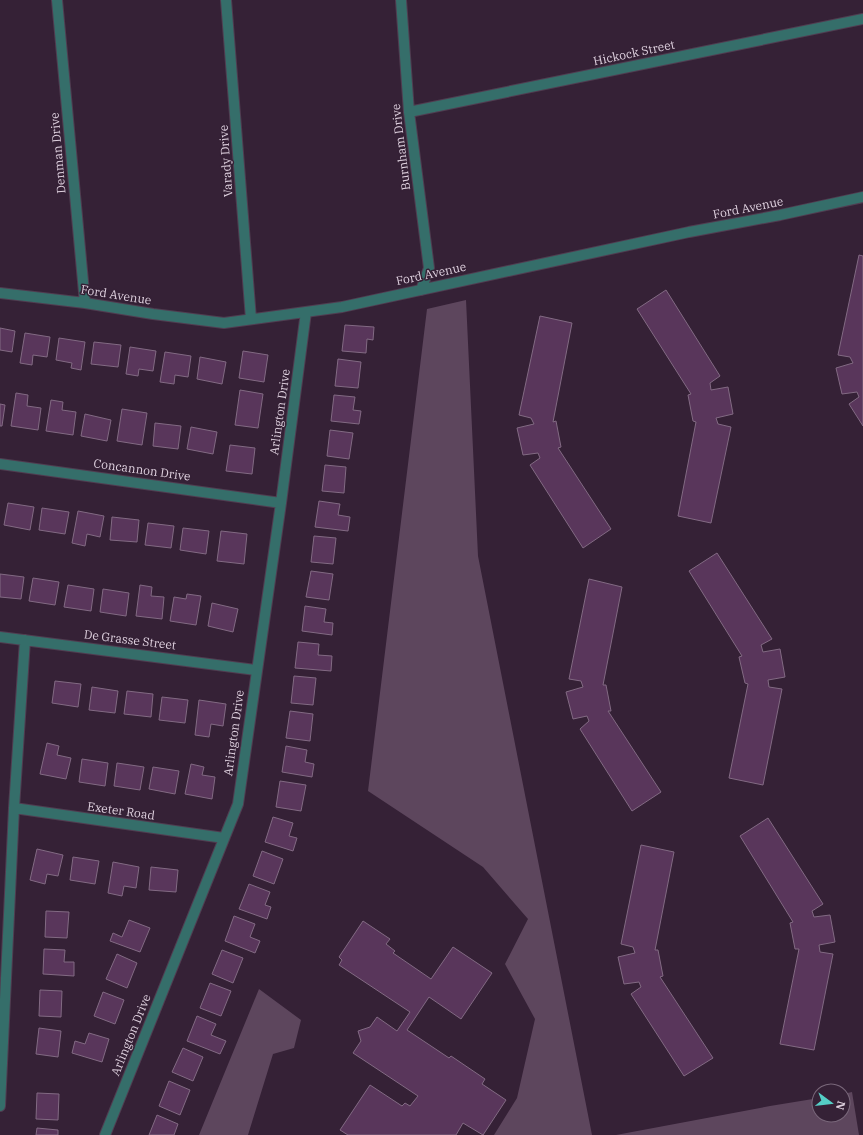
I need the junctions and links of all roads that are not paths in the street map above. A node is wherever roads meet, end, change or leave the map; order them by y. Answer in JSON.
{"nodes":[{"id":1,"x":57,"y":0,"type":"edge"},
{"id":2,"x":226,"y":0,"type":"edge"},
{"id":3,"x":401,"y":0,"type":"edge"},
{"id":4,"x":863,"y":19,"type":"edge"},
{"id":5,"x":409,"y":112,"type":"junction"},
{"id":6,"x":863,"y":197,"type":"edge"},
{"id":7,"x":421,"y":290,"type":"junction"},
{"id":8,"x":0,"y":293,"type":"edge"},
{"id":9,"x":85,"y":304,"type":"junction"},
{"id":10,"x":306,"y":312,"type":"junction"},
{"id":11,"x":251,"y":319,"type":"junction"},
{"id":12,"x":0,"y":464,"type":"edge"},
{"id":13,"x":281,"y":504,"type":"junction"},
{"id":14,"x":0,"y":637,"type":"edge"},
{"id":15,"x":25,"y":640,"type":"junction"},
{"id":16,"x":256,"y":670,"type":"junction"},
{"id":17,"x":14,"y":808,"type":"junction"},
{"id":18,"x":224,"y":838,"type":"junction"},
{"id":19,"x":0,"y":1106,"type":"edge"},
{"id":20,"x":105,"y":1135,"type":"edge"}],
"edges":[{"from":1,"to":9,"type":"street","name":"Denman Drive"},
{"from":2,"to":11,"type":"street","name":"Varady Drive"},
{"from":3,"to":5,"type":"street","name":"Burnham Drive"},
{"from":4,"to":5,"type":"street","name":"Hickock Street"},
{"from":5,"to":7,"type":"street","name":"Burnham Drive"},
{"from":6,"to":7,"type":"street","name":"Ford Avenue"},
{"from":7,"to":10,"type":"street","name":"Ford Avenue"},
{"from":8,"to":9,"type":"street","name":"Ford Avenue"},
{"from":9,"to":11,"type":"street","name":"Ford Avenue"},
{"from":10,"to":11,"type":"street","name":"Ford Avenue"},
{"from":10,"to":13,"type":"street","name":"Arlington Drive"},
{"from":12,"to":13,"type":"street","name":"Concannon Drive"},
{"from":13,"to":16,"type":"street","name":"Arlington Drive"},
{"from":14,"to":15,"type":"street","name":"De Grasse Street"},
{"from":15,"to":16,"type":"street","name":"De Grasse Street"},
{"from":15,"to":17,"type":"street"},
{"from":16,"to":18,"type":"street","name":"Arlington Drive"},
{"from":17,"to":18,"type":"street","name":"Exeter Road"},
{"from":17,"to":19,"type":"street"},
{"from":18,"to":20,"type":"street","name":"Arlington Drive"}]}
